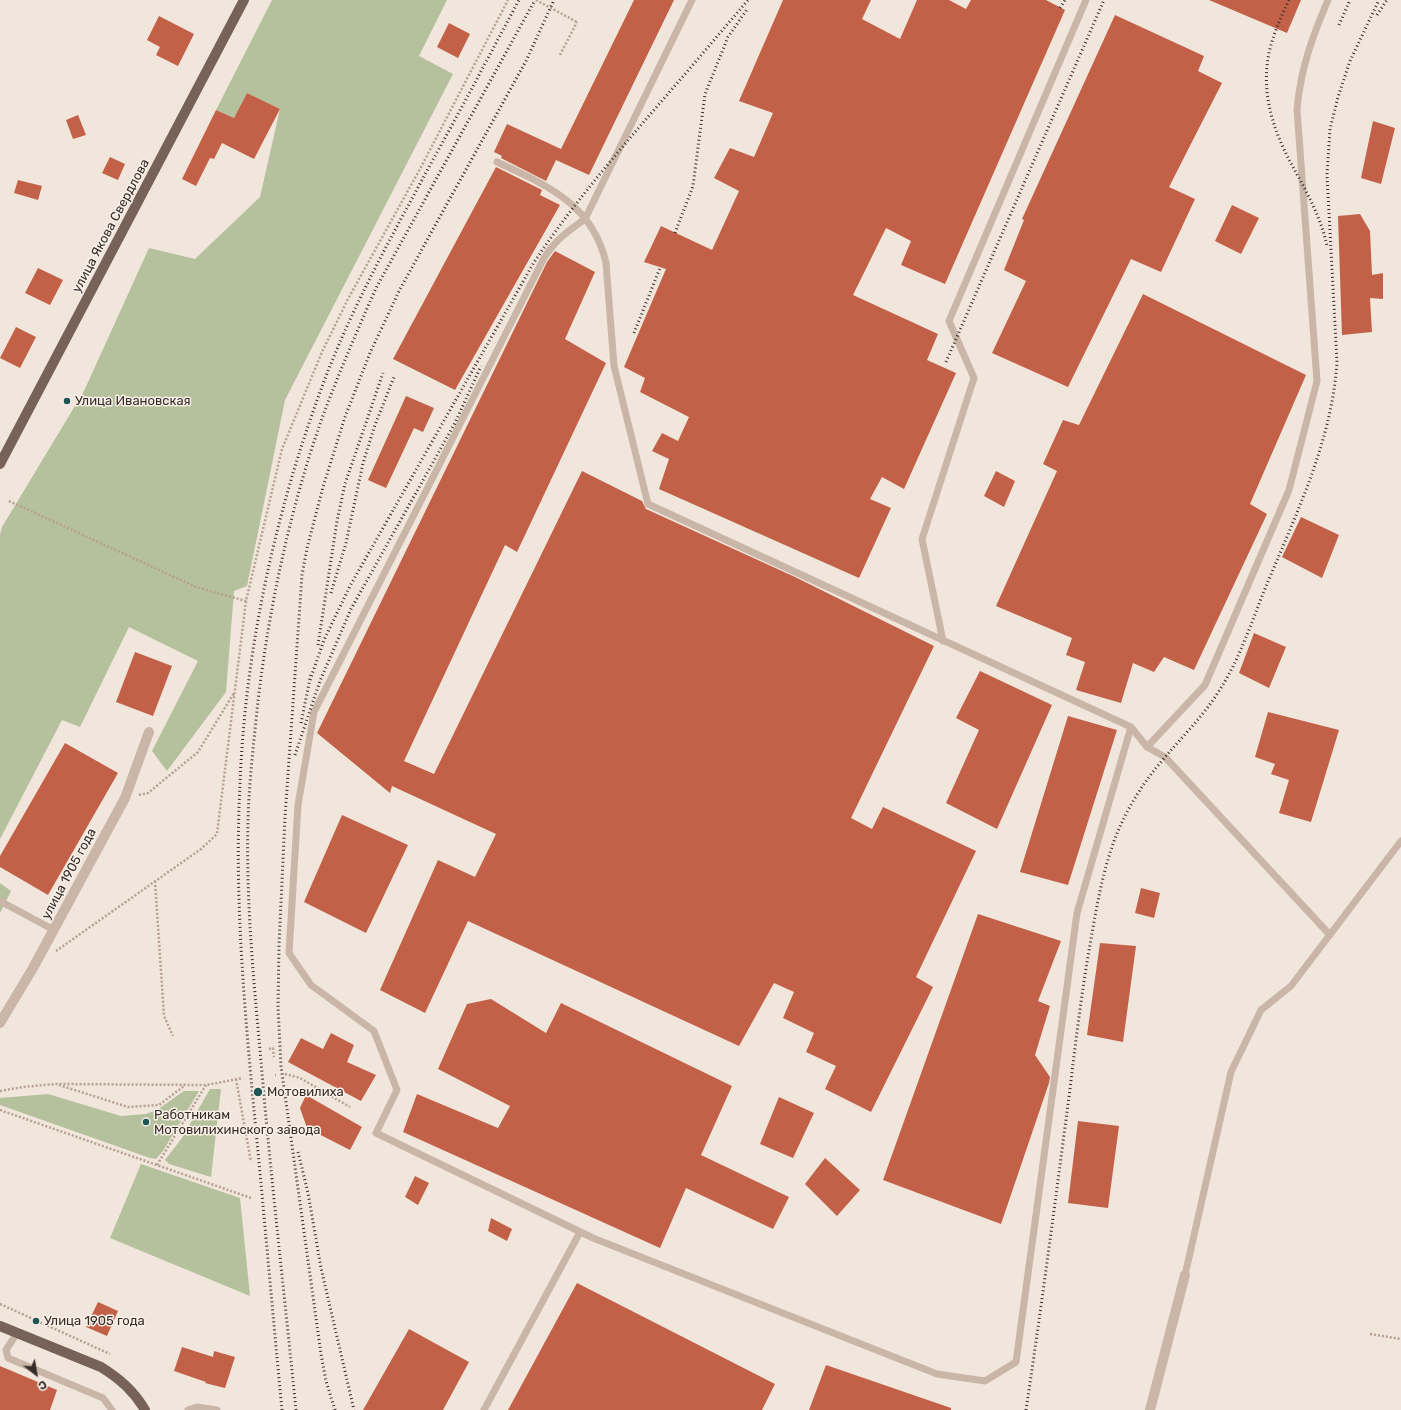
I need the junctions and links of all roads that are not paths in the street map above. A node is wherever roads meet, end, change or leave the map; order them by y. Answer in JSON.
{"nodes":[{"id":1,"x":244,"y":0,"type":"edge"},
{"id":2,"x":692,"y":0,"type":"edge"},
{"id":3,"x":1086,"y":0,"type":"edge"},
{"id":4,"x":1328,"y":0,"type":"edge"},
{"id":5,"x":497,"y":162,"type":"dead end"},
{"id":6,"x":585,"y":219,"type":"junction"},
{"id":7,"x":0,"y":464,"type":"edge"},
{"id":8,"x":943,"y":641,"type":"junction"},
{"id":9,"x":1131,"y":728,"type":"junction"},
{"id":10,"x":149,"y":732,"type":"dead end"},
{"id":11,"x":1147,"y":747,"type":"junction"},
{"id":12,"x":1401,"y":841,"type":"edge"},
{"id":13,"x":0,"y":900,"type":"edge"},
{"id":14,"x":54,"y":930,"type":"junction"},
{"id":15,"x":1330,"y":935,"type":"junction"},
{"id":16,"x":0,"y":1023,"type":"edge"},
{"id":17,"x":580,"y":1232,"type":"junction"},
{"id":18,"x":1185,"y":1275,"type":"joint"},
{"id":19,"x":0,"y":1326,"type":"edge"},
{"id":20,"x":17,"y":1334,"type":"junction"},
{"id":21,"x":112,"y":1410,"type":"edge"},
{"id":22,"x":145,"y":1410,"type":"edge"},
{"id":23,"x":188,"y":1410,"type":"edge"},
{"id":24,"x":217,"y":1410,"type":"edge"},
{"id":25,"x":484,"y":1410,"type":"edge"},
{"id":26,"x":1150,"y":1410,"type":"edge"}],
"edges":[{"from":1,"to":7,"type":"main road","name":"улица Якова Свердлова"},
{"from":2,"to":6,"type":"lane"},
{"from":3,"to":8,"type":"lane"},
{"from":4,"to":11,"type":"lane"},
{"from":5,"to":6,"type":"lane"},
{"from":6,"to":8,"type":"lane"},
{"from":6,"to":17,"type":"lane"},
{"from":8,"to":9,"type":"lane"},
{"from":9,"to":11,"type":"lane"},
{"from":9,"to":17,"type":"lane"},
{"from":10,"to":14,"type":"street","name":"улица 1905 года"},
{"from":11,"to":15,"type":"lane"},
{"from":12,"to":15,"type":"lane"},
{"from":13,"to":14,"type":"lane"},
{"from":14,"to":16,"type":"street","name":"улица 1905 года"},
{"from":15,"to":18,"type":"lane"},
{"from":17,"to":25,"type":"lane"},
{"from":18,"to":26,"type":"street"},
{"from":19,"to":20,"type":"main road"},
{"from":20,"to":21,"type":"lane"},
{"from":20,"to":22,"type":"main road"},
{"from":23,"to":24,"type":"lane"}]}
